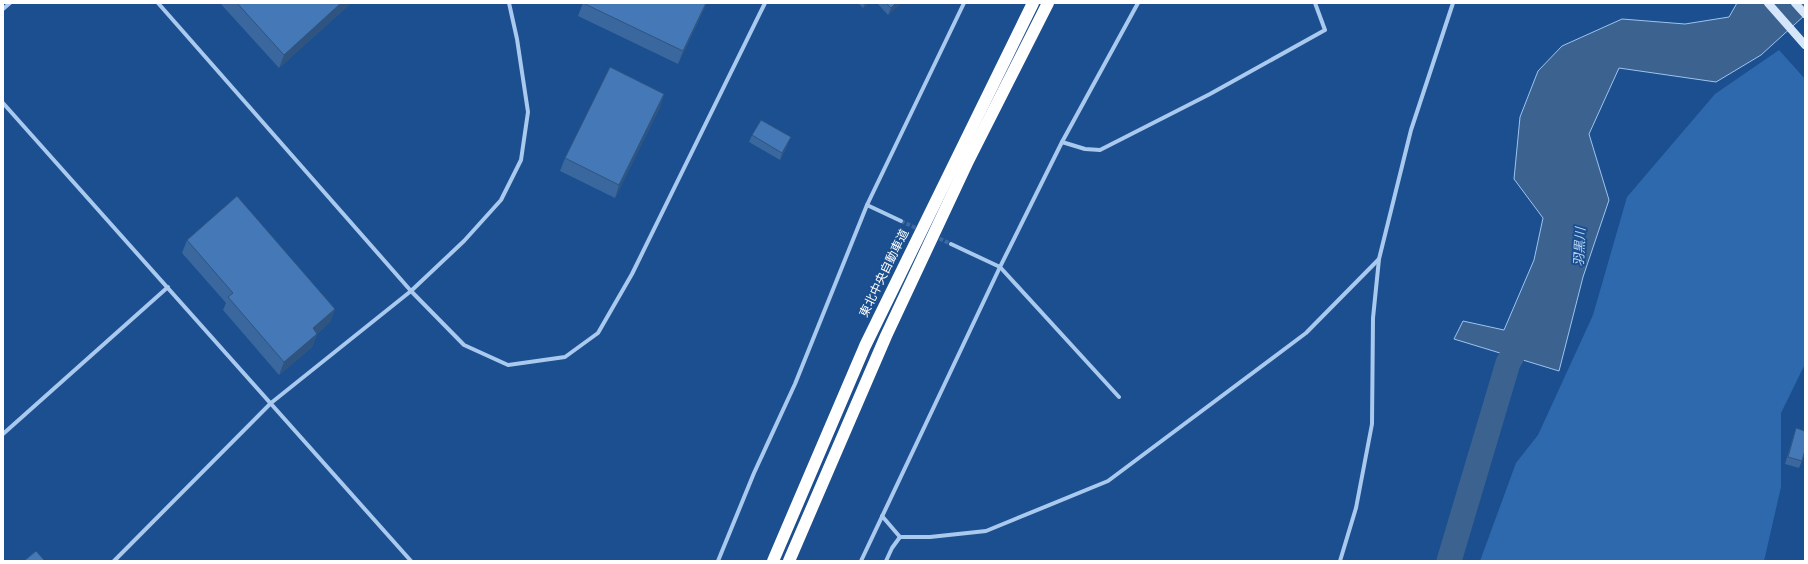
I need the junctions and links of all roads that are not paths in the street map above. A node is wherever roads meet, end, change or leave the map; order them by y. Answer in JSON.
{"nodes":[{"id":1,"x":10,"y":3,"type":"edge"},
{"id":2,"x":158,"y":3,"type":"edge"},
{"id":3,"x":509,"y":3,"type":"edge"},
{"id":4,"x":765,"y":3,"type":"edge"},
{"id":5,"x":964,"y":3,"type":"edge"},
{"id":6,"x":1033,"y":3,"type":"edge"},
{"id":7,"x":1048,"y":3,"type":"edge"},
{"id":8,"x":1138,"y":3,"type":"edge"},
{"id":9,"x":1315,"y":3,"type":"edge"},
{"id":10,"x":1453,"y":3,"type":"edge"},
{"id":11,"x":1768,"y":3,"type":"edge"},
{"id":12,"x":1795,"y":3,"type":"edge"},
{"id":13,"x":3,"y":9,"type":"edge"},
{"id":14,"x":1805,"y":14,"type":"edge"},
{"id":15,"x":1805,"y":45,"type":"edge"},
{"id":16,"x":3,"y":103,"type":"edge"},
{"id":17,"x":1062,"y":142,"type":"junction"},
{"id":18,"x":866,"y":205,"type":"junction"},
{"id":19,"x":901,"y":222,"type":"tunnel mouth"},
{"id":20,"x":951,"y":244,"type":"tunnel mouth"},
{"id":21,"x":1379,"y":259,"type":"junction"},
{"id":22,"x":1000,"y":267,"type":"junction"},
{"id":23,"x":168,"y":287,"type":"junction"},
{"id":24,"x":410,"y":291,"type":"junction"},
{"id":25,"x":1119,"y":397,"type":"dead end"},
{"id":26,"x":271,"y":403,"type":"junction"},
{"id":27,"x":3,"y":434,"type":"edge"},
{"id":28,"x":882,"y":516,"type":"junction"},
{"id":29,"x":900,"y":537,"type":"junction"},
{"id":30,"x":114,"y":561,"type":"edge"},
{"id":31,"x":411,"y":561,"type":"edge"},
{"id":32,"x":718,"y":561,"type":"edge"},
{"id":33,"x":773,"y":561,"type":"edge"},
{"id":34,"x":789,"y":561,"type":"edge"},
{"id":35,"x":861,"y":561,"type":"edge"},
{"id":36,"x":886,"y":561,"type":"edge"},
{"id":37,"x":1340,"y":561,"type":"edge"}],
"edges":[{"from":1,"to":13,"type":"street"},
{"from":2,"to":24,"type":"street"},
{"from":3,"to":24,"type":"street"},
{"from":4,"to":24,"type":"street"},
{"from":5,"to":18,"type":"street"},
{"from":6,"to":33,"type":"highway","name":"東北中央自動車道"},
{"from":7,"to":34,"type":"highway"},
{"from":8,"to":17,"type":"street"},
{"from":9,"to":17,"type":"street"},
{"from":10,"to":21,"type":"street"},
{"from":11,"to":15,"type":"street"},
{"from":12,"to":14,"type":"street"},
{"from":16,"to":23,"type":"street"},
{"from":17,"to":22,"type":"street"},
{"from":18,"to":19,"type":"street"},
{"from":18,"to":32,"type":"street"},
{"from":20,"to":22,"type":"street"},
{"from":21,"to":29,"type":"street"},
{"from":21,"to":37,"type":"street"},
{"from":22,"to":25,"type":"street"},
{"from":22,"to":28,"type":"street"},
{"from":23,"to":26,"type":"street"},
{"from":23,"to":27,"type":"street"},
{"from":24,"to":26,"type":"street"},
{"from":26,"to":30,"type":"street"},
{"from":26,"to":31,"type":"street"},
{"from":28,"to":29,"type":"street"},
{"from":28,"to":35,"type":"street"},
{"from":29,"to":36,"type":"street"}]}
